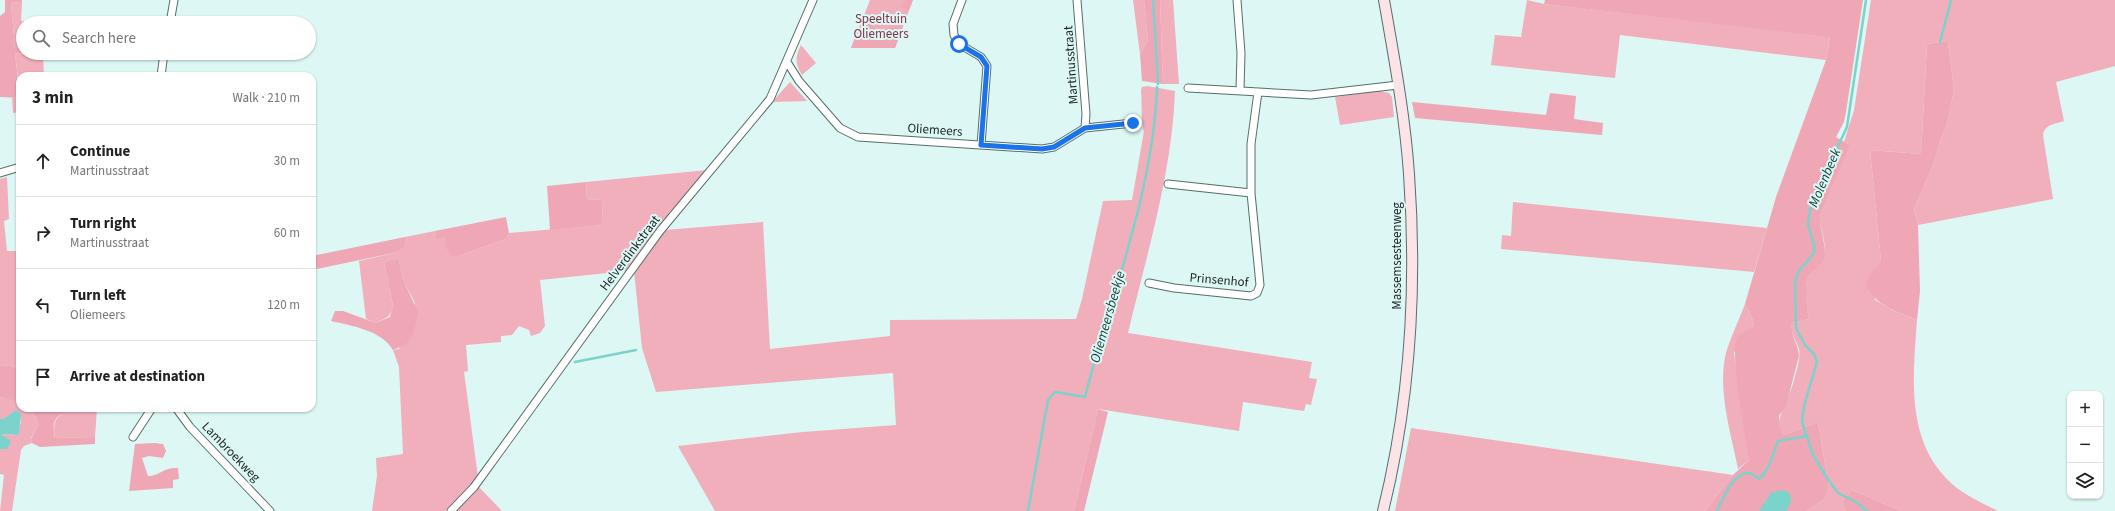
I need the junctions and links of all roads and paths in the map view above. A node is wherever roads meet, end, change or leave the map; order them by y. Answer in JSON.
{"nodes":[{"id":1,"x":174,"y":0,"type":"edge"},
{"id":2,"x":813,"y":0,"type":"edge"},
{"id":3,"x":962,"y":0,"type":"edge"},
{"id":4,"x":1077,"y":0,"type":"edge"},
{"id":5,"x":1237,"y":0,"type":"edge"},
{"id":6,"x":1384,"y":0,"type":"edge"},
{"id":7,"x":171,"y":16,"type":"edge"},
{"id":8,"x":163,"y":60,"type":"edge"},
{"id":9,"x":786,"y":62,"type":"junction"},
{"id":10,"x":162,"y":72,"type":"edge"},
{"id":11,"x":1398,"y":85,"type":"junction"},
{"id":12,"x":1188,"y":88,"type":"dead end"},
{"id":13,"x":1240,"y":90,"type":"junction"},
{"id":14,"x":1258,"y":92,"type":"junction"},
{"id":15,"x":1133,"y":123,"type":"dead end"},
{"id":16,"x":1085,"y":128,"type":"junction"},
{"id":17,"x":981,"y":145,"type":"junction"},
{"id":18,"x":16,"y":168,"type":"edge"},
{"id":19,"x":0,"y":173,"type":"edge"},
{"id":20,"x":1168,"y":184,"type":"dead end"},
{"id":21,"x":1251,"y":193,"type":"junction"},
{"id":22,"x":1149,"y":283,"type":"dead end"},
{"id":23,"x":149,"y":412,"type":"edge"},
{"id":24,"x":179,"y":412,"type":"edge"},
{"id":25,"x":133,"y":437,"type":"dead end"},
{"id":26,"x":270,"y":511,"type":"edge"},
{"id":27,"x":451,"y":511,"type":"edge"},
{"id":28,"x":1383,"y":511,"type":"edge"}],
"edges":[{"from":1,"to":7,"type":"street"},
{"from":2,"to":9,"type":"street","name":"Helverdinkstraat"},
{"from":3,"to":17,"type":"street"},
{"from":4,"to":16,"type":"street","name":"Martinusstraat"},
{"from":5,"to":13,"type":"street"},
{"from":6,"to":11,"type":"main road","name":"Massemsesteenweg"},
{"from":8,"to":10,"type":"street"},
{"from":9,"to":17,"type":"street","name":"Oliemeers"},
{"from":9,"to":27,"type":"street","name":"Helverdinkstraat"},
{"from":11,"to":14,"type":"street"},
{"from":11,"to":28,"type":"main road","name":"Massemsesteenweg"},
{"from":12,"to":13,"type":"street"},
{"from":13,"to":14,"type":"street"},
{"from":14,"to":21,"type":"street","name":"Prinsenhof"},
{"from":15,"to":16,"type":"street","name":"Oliemeers"},
{"from":16,"to":17,"type":"street","name":"Oliemeers"},
{"from":18,"to":19,"type":"street"},
{"from":20,"to":21,"type":"street"},
{"from":21,"to":22,"type":"street","name":"Prinsenhof"},
{"from":23,"to":25,"type":"street"},
{"from":24,"to":26,"type":"street","name":"Lambroekweg"}]}
